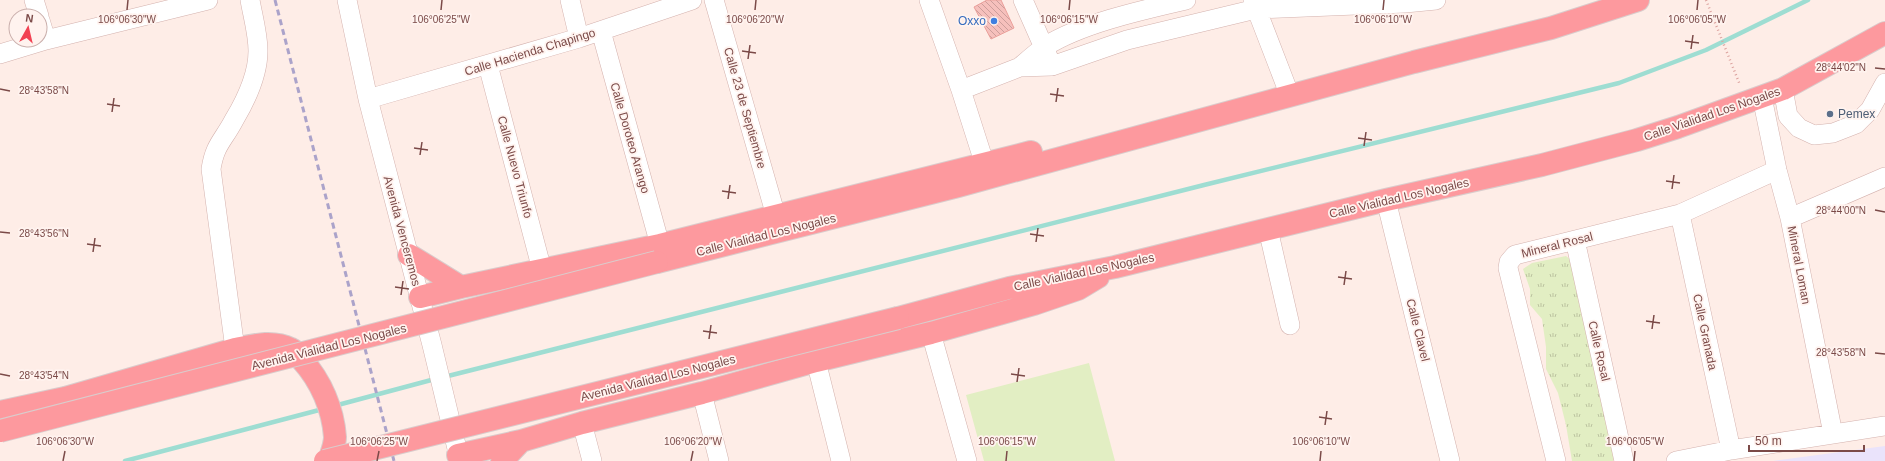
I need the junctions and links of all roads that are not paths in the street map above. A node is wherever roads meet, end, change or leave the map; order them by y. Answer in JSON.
{"nodes":[{"id":1,"x":208,"y":0,"type":"edge"},
{"id":2,"x":250,"y":0,"type":"edge"},
{"id":3,"x":347,"y":0,"type":"edge"},
{"id":4,"x":570,"y":0,"type":"edge"},
{"id":5,"x":692,"y":0,"type":"edge"},
{"id":6,"x":714,"y":0,"type":"edge"},
{"id":7,"x":929,"y":0,"type":"edge"},
{"id":8,"x":1023,"y":0,"type":"edge"},
{"id":9,"x":1186,"y":0,"type":"edge"},
{"id":10,"x":1436,"y":0,"type":"edge"},
{"id":11,"x":1638,"y":0,"type":"edge"},
{"id":12,"x":1140,"y":5,"type":"edge"},
{"id":13,"x":1254,"y":5,"type":"edge"},
{"id":14,"x":143,"y":7,"type":"edge"},
{"id":15,"x":1595,"y":7,"type":"edge"},
{"id":16,"x":601,"y":31,"type":"junction"},
{"id":17,"x":1885,"y":33,"type":"edge"},
{"id":18,"x":579,"y":38,"type":"junction"},
{"id":19,"x":48,"y":39,"type":"edge"},
{"id":20,"x":1044,"y":47,"type":"junction"},
{"id":21,"x":20,"y":48,"type":"edge"},
{"id":22,"x":0,"y":54,"type":"edge"},
{"id":23,"x":488,"y":65,"type":"junction"},
{"id":24,"x":1052,"y":66,"type":"junction"},
{"id":25,"x":1020,"y":67,"type":"junction"},
{"id":26,"x":1885,"y":84,"type":"edge"},
{"id":27,"x":962,"y":90,"type":"junction"},
{"id":28,"x":1783,"y":90,"type":"junction"},
{"id":29,"x":1753,"y":94,"type":"junction"},
{"id":30,"x":1290,"y":96,"type":"junction"},
{"id":31,"x":368,"y":99,"type":"junction"},
{"id":32,"x":1133,"y":138,"type":"junction"},
{"id":33,"x":984,"y":162,"type":"junction"},
{"id":34,"x":1777,"y":170,"type":"junction"},
{"id":35,"x":1885,"y":177,"type":"edge"},
{"id":36,"x":1386,"y":200,"type":"junction"},
{"id":37,"x":1680,"y":214,"type":"junction"},
{"id":38,"x":776,"y":216,"type":"junction"},
{"id":39,"x":1790,"y":218,"type":"junction"},
{"id":40,"x":1268,"y":230,"type":"junction"},
{"id":41,"x":1575,"y":240,"type":"junction"},
{"id":42,"x":659,"y":253,"type":"junction"},
{"id":43,"x":408,"y":255,"type":"junction"},
{"id":44,"x":1115,"y":266,"type":"junction"},
{"id":45,"x":542,"y":270,"type":"junction"},
{"id":46,"x":461,"y":287,"type":"junction"},
{"id":47,"x":420,"y":296,"type":"junction"},
{"id":48,"x":898,"y":318,"type":"joint"},
{"id":49,"x":1290,"y":326,"type":"dead end"},
{"id":50,"x":932,"y":333,"type":"junction"},
{"id":51,"x":235,"y":349,"type":"junction"},
{"id":52,"x":816,"y":361,"type":"junction"},
{"id":53,"x":702,"y":393,"type":"junction"},
{"id":54,"x":0,"y":412,"type":"edge"},
{"id":55,"x":582,"y":423,"type":"junction"},
{"id":56,"x":1885,"y":426,"type":"edge"},
{"id":57,"x":0,"y":431,"type":"edge"},
{"id":58,"x":1833,"y":434,"type":"junction"},
{"id":59,"x":521,"y":441,"type":"junction"},
{"id":60,"x":1731,"y":450,"type":"junction"},
{"id":61,"x":459,"y":458,"type":"edge"},
{"id":62,"x":1685,"y":460,"type":"edge"},
{"id":63,"x":325,"y":461,"type":"edge"},
{"id":64,"x":329,"y":461,"type":"edge"},
{"id":65,"x":502,"y":461,"type":"edge"},
{"id":66,"x":592,"y":461,"type":"edge"},
{"id":67,"x":719,"y":461,"type":"edge"},
{"id":68,"x":841,"y":461,"type":"edge"},
{"id":69,"x":967,"y":461,"type":"edge"},
{"id":70,"x":1450,"y":461,"type":"edge"},
{"id":71,"x":1556,"y":461,"type":"edge"},
{"id":72,"x":1624,"y":461,"type":"edge"}],
"edges":[{"from":1,"to":14,"type":"street"},
{"from":2,"to":51,"type":"street"},
{"from":3,"to":31,"type":"street","name":"Avenida Venceremos"},
{"from":4,"to":18,"type":"street"},
{"from":5,"to":16,"type":"street","name":"Calle Hacienda Chapingo"},
{"from":6,"to":38,"type":"street","name":"Calle 23 de Septiembre"},
{"from":7,"to":27,"type":"street"},
{"from":8,"to":20,"type":"street"},
{"from":9,"to":12,"type":"street"},
{"from":10,"to":13,"type":"street"},
{"from":11,"to":15,"type":"highway","name":"Calle Vialidad Los Nogales"},
{"from":12,"to":20,"type":"street"},
{"from":13,"to":24,"type":"street"},
{"from":13,"to":30,"type":"street"},
{"from":14,"to":19,"type":"street"},
{"from":15,"to":30,"type":"highway","name":"Calle Vialidad Los Nogales"},
{"from":16,"to":18,"type":"street","name":"Calle Hacienda Chapingo"},
{"from":16,"to":42,"type":"street","name":"Calle Doroteo Arango"},
{"from":17,"to":28,"type":"highway","name":"Calle Vialidad Los Nogales"},
{"from":18,"to":23,"type":"street","name":"Calle Hacienda Chapingo"},
{"from":20,"to":24,"type":"street"},
{"from":20,"to":25,"type":"street"},
{"from":21,"to":22,"type":"street"},
{"from":23,"to":31,"type":"street","name":"Calle Hacienda Chapingo"},
{"from":23,"to":45,"type":"street","name":"Calle Nuevo Triunfo"},
{"from":24,"to":25,"type":"street"},
{"from":25,"to":27,"type":"street"},
{"from":26,"to":28,"type":"street"},
{"from":27,"to":33,"type":"street"},
{"from":28,"to":29,"type":"highway","name":"Calle Vialidad Los Nogales"},
{"from":29,"to":34,"type":"street","name":"Mineral Loman"},
{"from":29,"to":36,"type":"highway","name":"Calle Vialidad Los Nogales"},
{"from":30,"to":32,"type":"highway","name":"Calle Vialidad Los Nogales"},
{"from":31,"to":43,"type":"street","name":"Avenida Venceremos"},
{"from":32,"to":33,"type":"highway"},
{"from":32,"to":42,"type":"highway","name":"Calle Vialidad Los Nogales"},
{"from":33,"to":38,"type":"highway"},
{"from":34,"to":37,"type":"street","name":"Mineral Rosal"},
{"from":34,"to":39,"type":"street","name":"Mineral Loman"},
{"from":35,"to":39,"type":"street"},
{"from":36,"to":40,"type":"highway","name":"Calle Vialidad Los Nogales"},
{"from":36,"to":70,"type":"street","name":"Calle Clavel"},
{"from":37,"to":41,"type":"street","name":"Mineral Rosal"},
{"from":37,"to":60,"type":"street","name":"Calle Granada"},
{"from":38,"to":42,"type":"highway"},
{"from":39,"to":58,"type":"street","name":"Mineral Loman"},
{"from":40,"to":44,"type":"highway","name":"Calle Vialidad Los Nogales"},
{"from":40,"to":49,"type":"street"},
{"from":41,"to":71,"type":"street","name":"Mineral Rosal"},
{"from":41,"to":72,"type":"street","name":"Calle Rosal"},
{"from":42,"to":45,"type":"highway"},
{"from":42,"to":57,"type":"highway","name":"Avenida Vialidad Los Nogales","bridge":true},
{"from":43,"to":46,"type":"highway"},
{"from":43,"to":47,"type":"street","name":"Avenida Venceremos"},
{"from":44,"to":48,"type":"highway","name":"Calle Vialidad Los Nogales"},
{"from":44,"to":50,"type":"highway"},
{"from":45,"to":46,"type":"highway"},
{"from":46,"to":47,"type":"highway"},
{"from":47,"to":61,"type":"street","name":"Avenida Venceremos"},
{"from":48,"to":63,"type":"highway","name":"Avenida Vialidad Los Nogales","bridge":true},
{"from":50,"to":52,"type":"highway"},
{"from":50,"to":69,"type":"street"},
{"from":51,"to":54,"type":"highway"},
{"from":51,"to":64,"type":"highway"},
{"from":52,"to":53,"type":"highway"},
{"from":52,"to":68,"type":"street"},
{"from":53,"to":55,"type":"highway"},
{"from":53,"to":67,"type":"street"},
{"from":55,"to":59,"type":"highway"},
{"from":55,"to":66,"type":"street"},
{"from":56,"to":58,"type":"street"},
{"from":58,"to":60,"type":"street"},
{"from":59,"to":61,"type":"highway"},
{"from":59,"to":65,"type":"highway"},
{"from":60,"to":62,"type":"street"}]}
